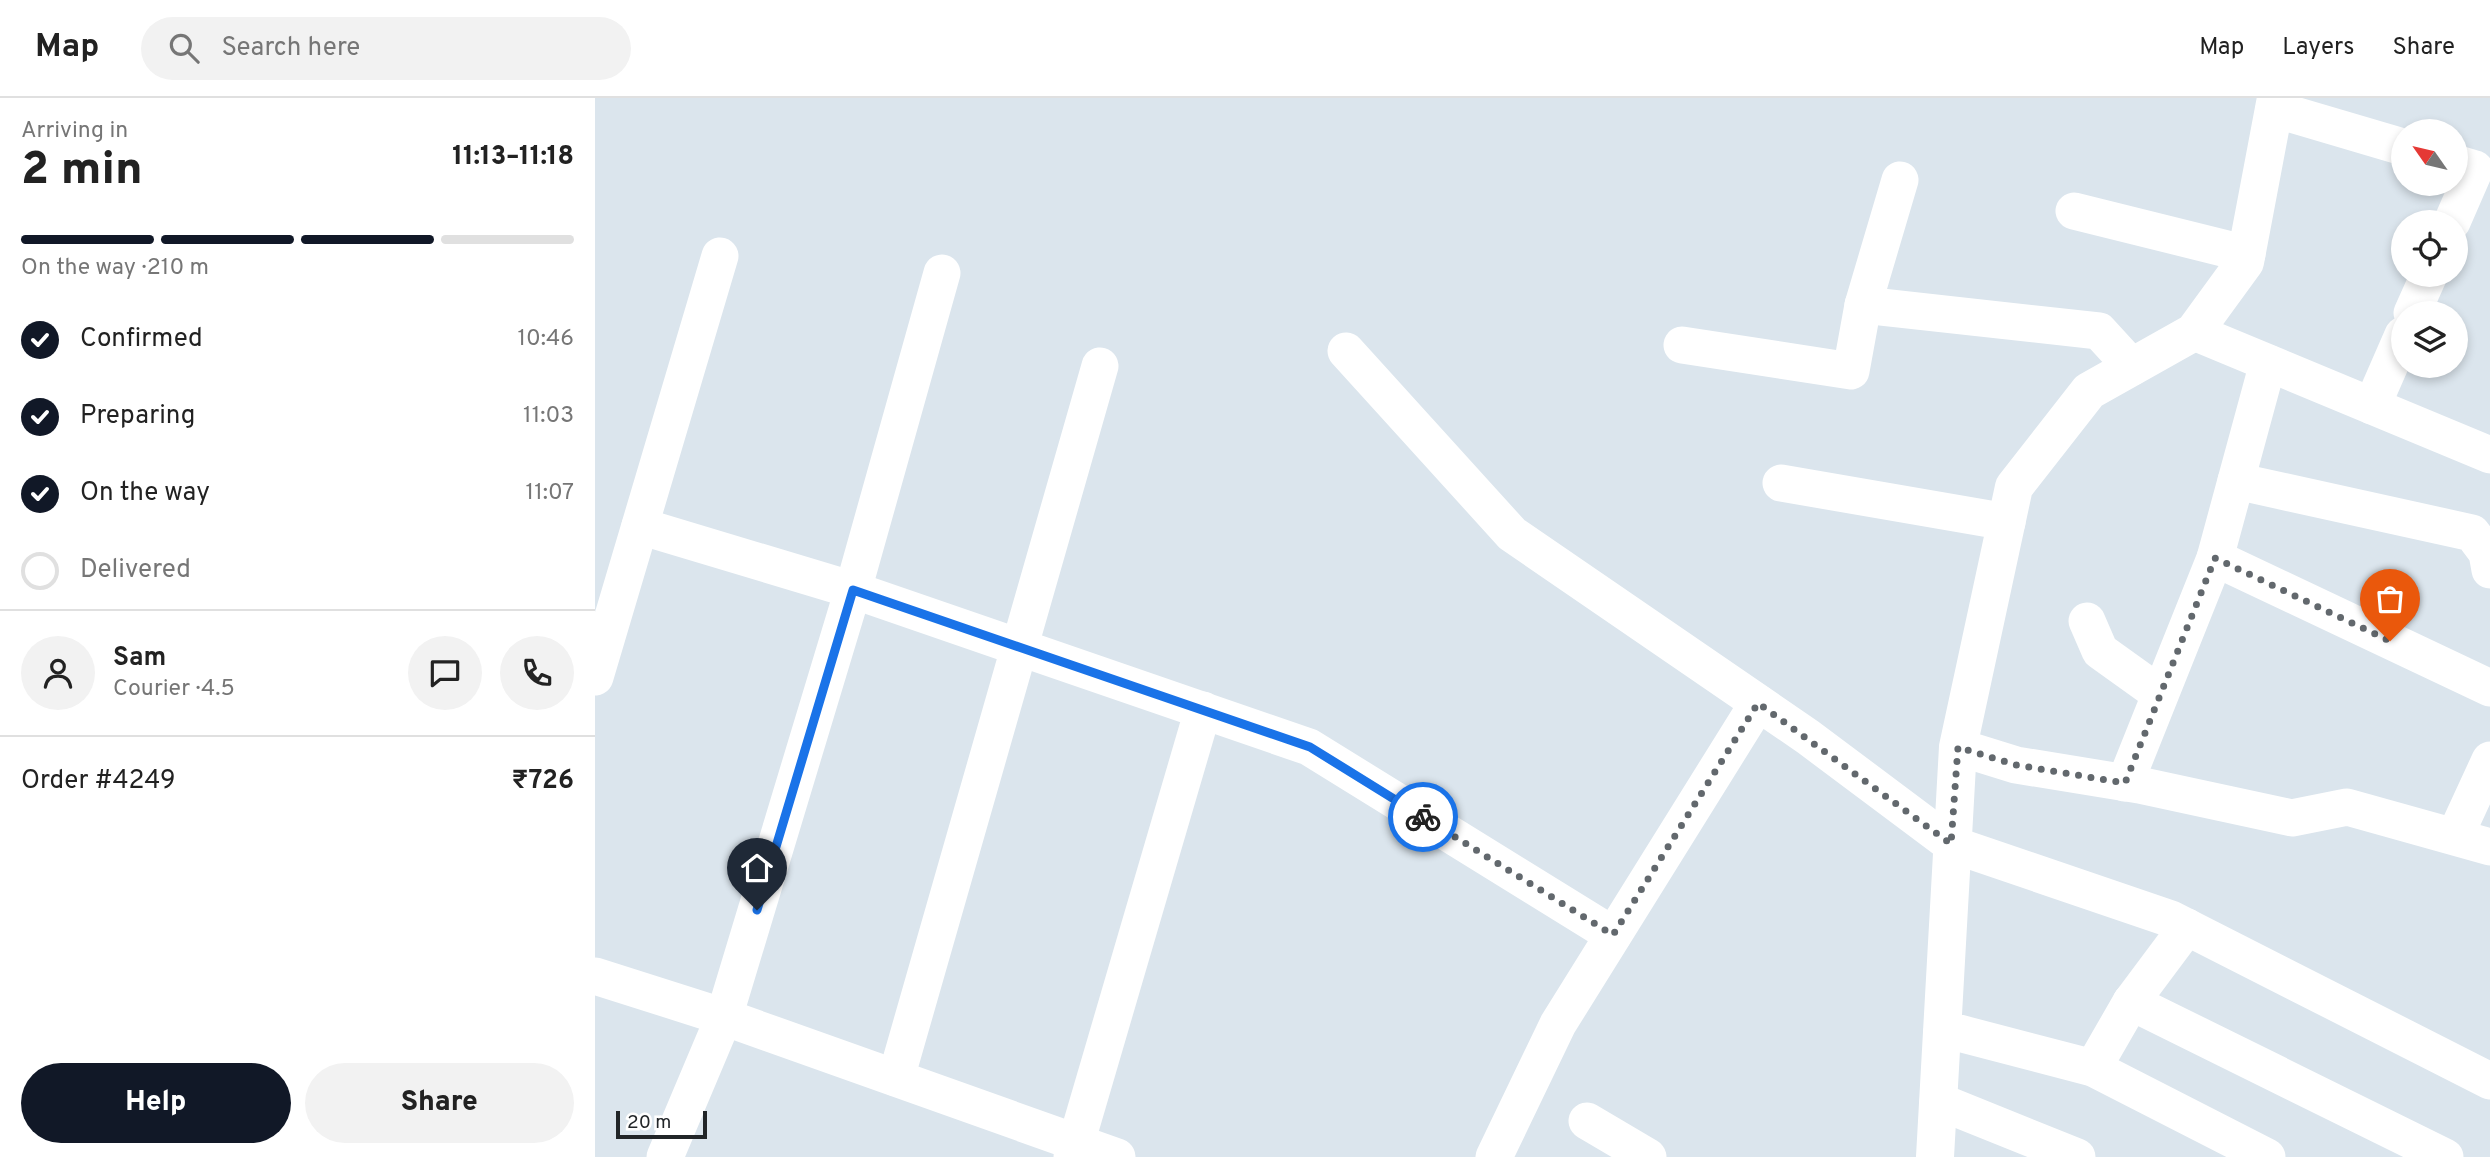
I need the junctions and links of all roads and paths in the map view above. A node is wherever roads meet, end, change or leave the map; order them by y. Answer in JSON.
{"nodes":[{"id":1,"x":2275,"y":103,"type":"edge"},
{"id":2,"x":2391,"y":143,"type":"edge"},
{"id":3,"x":2468,"y":167,"type":"edge"},
{"id":4,"x":1900,"y":180,"type":"dead end"},
{"id":5,"x":2468,"y":185,"type":"edge"},
{"id":6,"x":2074,"y":211,"type":"dead end"},
{"id":7,"x":2247,"y":254,"type":"junction"},
{"id":8,"x":720,"y":256,"type":"dead end"},
{"id":9,"x":942,"y":273,"type":"dead end"},
{"id":10,"x":1863,"y":305,"type":"junction"},
{"id":11,"x":2194,"y":332,"type":"junction"},
{"id":12,"x":1682,"y":345,"type":"dead end"},
{"id":13,"x":1346,"y":351,"type":"dead end"},
{"id":14,"x":2391,"y":362,"type":"edge"},
{"id":15,"x":2268,"y":363,"type":"junction"},
{"id":16,"x":1100,"y":366,"type":"dead end"},
{"id":17,"x":2131,"y":367,"type":"junction"},
{"id":18,"x":2372,"y":406,"type":"junction"},
{"id":19,"x":2490,"y":455,"type":"edge"},
{"id":20,"x":2236,"y":481,"type":"junction"},
{"id":21,"x":1781,"y":484,"type":"dead end"},
{"id":22,"x":2007,"y":522,"type":"junction"},
{"id":23,"x":640,"y":526,"type":"junction"},
{"id":24,"x":2215,"y":558,"type":"junction"},
{"id":25,"x":2490,"y":570,"type":"edge"},
{"id":26,"x":853,"y":590,"type":"junction"},
{"id":27,"x":2087,"y":621,"type":"dead end"},
{"id":28,"x":1022,"y":648,"type":"junction"},
{"id":29,"x":595,"y":677,"type":"edge"},
{"id":30,"x":2490,"y":688,"type":"edge"},
{"id":31,"x":2160,"y":694,"type":"junction"},
{"id":32,"x":1758,"y":703,"type":"junction"},
{"id":33,"x":1203,"y":710,"type":"junction"},
{"id":34,"x":1958,"y":747,"type":"junction"},
{"id":35,"x":2490,"y":760,"type":"edge"},
{"id":36,"x":2125,"y":783,"type":"junction"},
{"id":37,"x":2455,"y":836,"type":"junction"},
{"id":38,"x":1951,"y":844,"type":"junction"},
{"id":39,"x":2490,"y":848,"type":"edge"},
{"id":40,"x":2187,"y":927,"type":"junction"},
{"id":41,"x":1613,"y":935,"type":"junction"},
{"id":42,"x":595,"y":976,"type":"edge"},
{"id":43,"x":2131,"y":1002,"type":"junction"},
{"id":44,"x":725,"y":1017,"type":"junction"},
{"id":45,"x":1942,"y":1031,"type":"junction"},
{"id":46,"x":2093,"y":1068,"type":"junction"},
{"id":47,"x":896,"y":1078,"type":"junction"},
{"id":48,"x":2490,"y":1081,"type":"edge"},
{"id":49,"x":1938,"y":1101,"type":"junction"},
{"id":50,"x":1587,"y":1121,"type":"dead end"},
{"id":51,"x":1075,"y":1150,"type":"edge"},
{"id":52,"x":665,"y":1157,"type":"edge"},
{"id":53,"x":1118,"y":1157,"type":"edge"},
{"id":54,"x":1494,"y":1157,"type":"edge"},
{"id":55,"x":1648,"y":1157,"type":"edge"},
{"id":56,"x":1935,"y":1157,"type":"edge"},
{"id":57,"x":2077,"y":1157,"type":"edge"},
{"id":58,"x":2267,"y":1157,"type":"edge"},
{"id":59,"x":2445,"y":1157,"type":"edge"}],
"edges":[{"from":1,"to":2,"type":"street"},
{"from":1,"to":7,"type":"main road"},
{"from":3,"to":5,"type":"street"},
{"from":4,"to":10,"type":"street"},
{"from":6,"to":7,"type":"street"},
{"from":7,"to":11,"type":"main road"},
{"from":8,"to":23,"type":"street"},
{"from":9,"to":26,"type":"street"},
{"from":10,"to":12,"type":"street"},
{"from":10,"to":17,"type":"street"},
{"from":11,"to":15,"type":"street"},
{"from":11,"to":17,"type":"main road"},
{"from":13,"to":32,"type":"street"},
{"from":14,"to":18,"type":"street"},
{"from":15,"to":18,"type":"street"},
{"from":15,"to":20,"type":"street"},
{"from":16,"to":28,"type":"street"},
{"from":17,"to":22,"type":"main road"},
{"from":18,"to":19,"type":"street"},
{"from":20,"to":24,"type":"street"},
{"from":20,"to":25,"type":"street"},
{"from":21,"to":22,"type":"street"},
{"from":22,"to":34,"type":"main road"},
{"from":23,"to":26,"type":"street"},
{"from":23,"to":29,"type":"street"},
{"from":24,"to":30,"type":"street"},
{"from":24,"to":31,"type":"street"},
{"from":26,"to":28,"type":"street"},
{"from":26,"to":44,"type":"street"},
{"from":27,"to":31,"type":"street"},
{"from":28,"to":33,"type":"street"},
{"from":28,"to":47,"type":"street"},
{"from":31,"to":36,"type":"street"},
{"from":32,"to":38,"type":"street"},
{"from":32,"to":41,"type":"street"},
{"from":33,"to":41,"type":"street"},
{"from":33,"to":51,"type":"street"},
{"from":34,"to":36,"type":"street"},
{"from":34,"to":38,"type":"main road"},
{"from":35,"to":37,"type":"street"},
{"from":36,"to":37,"type":"street"},
{"from":37,"to":39,"type":"street"},
{"from":38,"to":40,"type":"street"},
{"from":38,"to":45,"type":"main road"},
{"from":40,"to":43,"type":"street"},
{"from":40,"to":48,"type":"street"},
{"from":41,"to":54,"type":"street"},
{"from":42,"to":44,"type":"street"},
{"from":43,"to":46,"type":"street"},
{"from":43,"to":59,"type":"street"},
{"from":44,"to":47,"type":"street"},
{"from":44,"to":52,"type":"street"},
{"from":45,"to":46,"type":"street"},
{"from":45,"to":49,"type":"main road"},
{"from":46,"to":58,"type":"street"},
{"from":47,"to":51,"type":"street"},
{"from":49,"to":56,"type":"main road"},
{"from":49,"to":57,"type":"street"},
{"from":50,"to":55,"type":"street"},
{"from":51,"to":53,"type":"street"}]}
